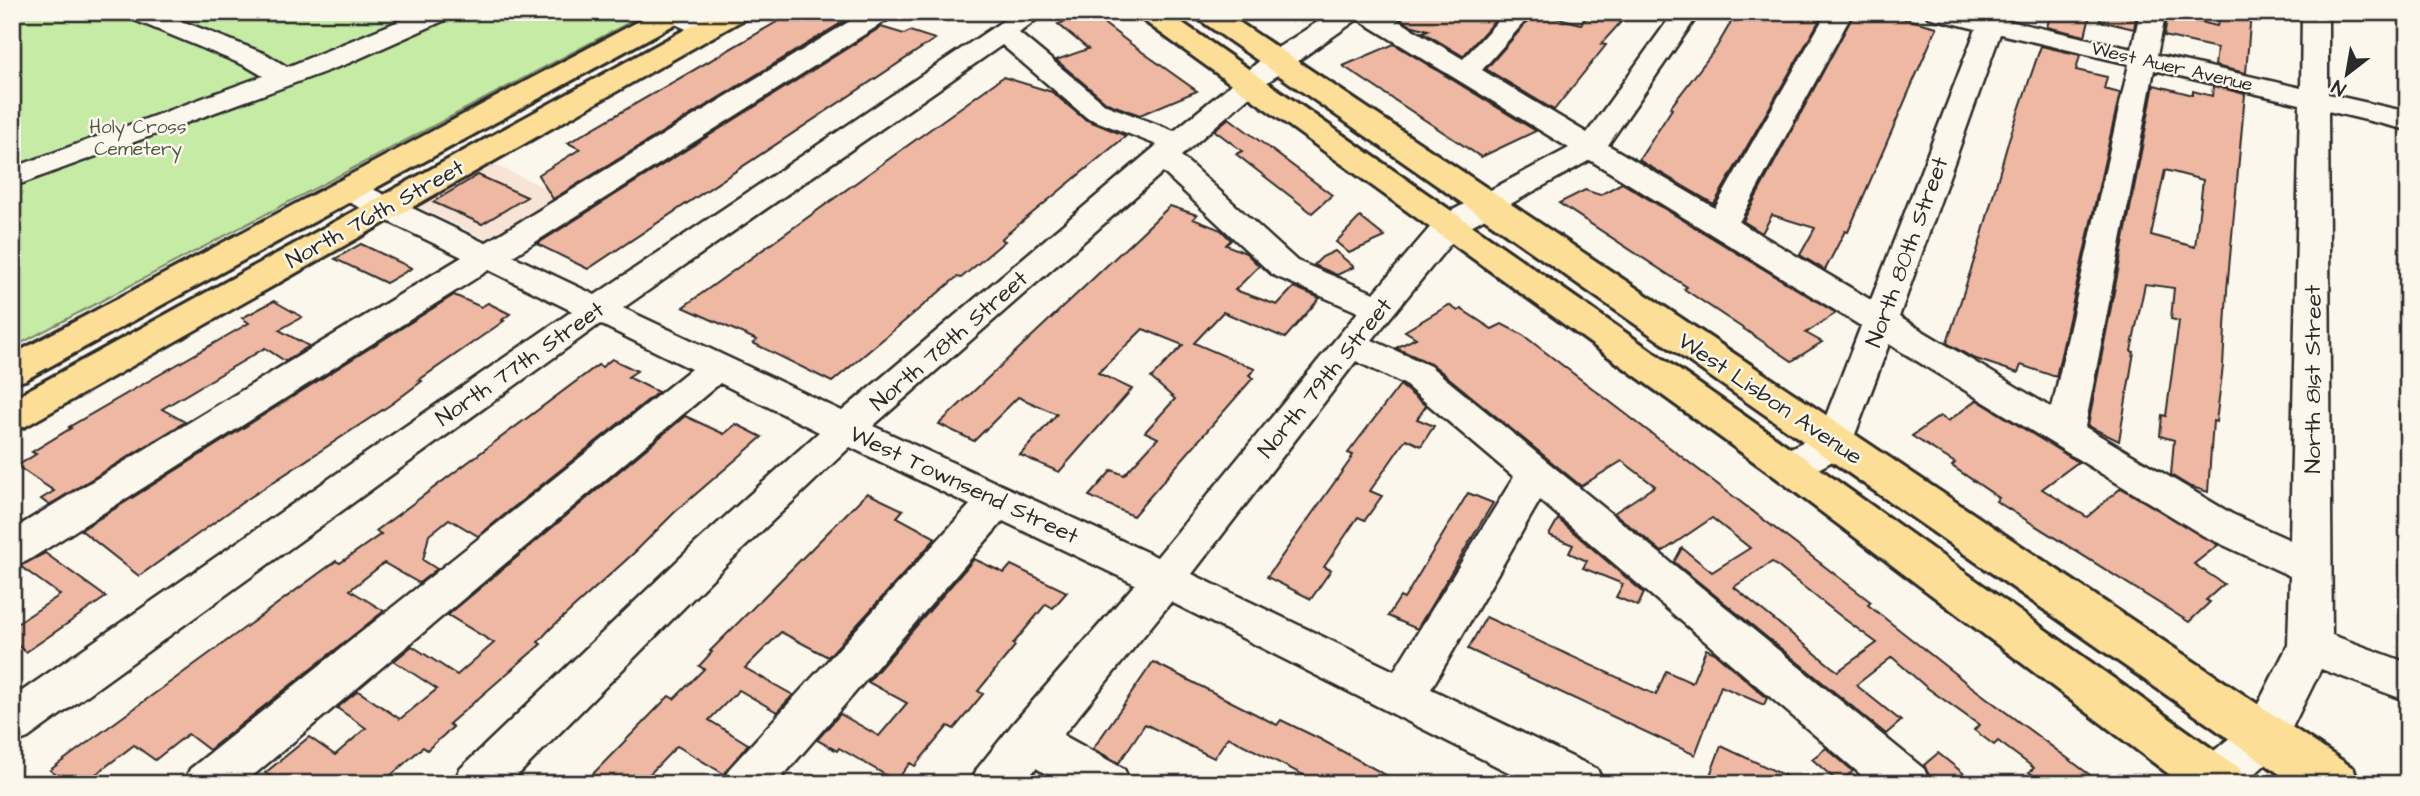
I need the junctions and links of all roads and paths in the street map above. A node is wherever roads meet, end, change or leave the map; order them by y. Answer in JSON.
{"nodes":[{"id":1,"x":136,"y":12,"type":"edge"},
{"id":2,"x":443,"y":12,"type":"edge"},
{"id":3,"x":737,"y":12,"type":"edge"},
{"id":4,"x":883,"y":12,"type":"edge"},
{"id":5,"x":1033,"y":12,"type":"edge"},
{"id":6,"x":1149,"y":12,"type":"edge"},
{"id":7,"x":1206,"y":12,"type":"edge"},
{"id":8,"x":1351,"y":12,"type":"edge"},
{"id":9,"x":1365,"y":12,"type":"edge"},
{"id":10,"x":1520,"y":12,"type":"edge"},
{"id":11,"x":1687,"y":12,"type":"edge"},
{"id":12,"x":1840,"y":12,"type":"edge"},
{"id":13,"x":1937,"y":12,"type":"edge"},
{"id":14,"x":2153,"y":12,"type":"edge"},
{"id":15,"x":2315,"y":12,"type":"edge"},
{"id":16,"x":675,"y":13,"type":"edge"},
{"id":17,"x":1993,"y":19,"type":"edge"},
{"id":18,"x":709,"y":28,"type":"junction"},
{"id":19,"x":1003,"y":33,"type":"junction"},
{"id":20,"x":2145,"y":61,"type":"junction"},
{"id":21,"x":1263,"y":71,"type":"junction"},
{"id":22,"x":1466,"y":72,"type":"junction"},
{"id":23,"x":283,"y":76,"type":"junction"},
{"id":24,"x":2314,"y":100,"type":"junction"},
{"id":25,"x":2408,"y":121,"type":"edge"},
{"id":26,"x":1592,"y":146,"type":"junction"},
{"id":27,"x":1171,"y":150,"type":"junction"},
{"id":28,"x":12,"y":178,"type":"edge"},
{"id":29,"x":347,"y":189,"type":"junction"},
{"id":30,"x":1483,"y":204,"type":"junction"},
{"id":31,"x":386,"y":207,"type":"junction"},
{"id":32,"x":1449,"y":225,"type":"junction"},
{"id":33,"x":1721,"y":226,"type":"junction"},
{"id":34,"x":485,"y":257,"type":"junction"},
{"id":35,"x":598,"y":309,"type":"junction"},
{"id":36,"x":1380,"y":309,"type":"junction"},
{"id":37,"x":1881,"y":325,"type":"junction"},
{"id":38,"x":1350,"y":344,"type":"junction"},
{"id":39,"x":717,"y":367,"type":"junction"},
{"id":40,"x":12,"y":371,"type":"edge"},
{"id":41,"x":12,"y":416,"type":"edge"},
{"id":42,"x":846,"y":429,"type":"junction"},
{"id":43,"x":2065,"y":435,"type":"junction"},
{"id":44,"x":1835,"y":443,"type":"junction"},
{"id":45,"x":1788,"y":466,"type":"junction"},
{"id":46,"x":1536,"y":474,"type":"junction"},
{"id":47,"x":997,"y":501,"type":"junction"},
{"id":48,"x":12,"y":550,"type":"edge"},
{"id":49,"x":2312,"y":568,"type":"junction"},
{"id":50,"x":1164,"y":579,"type":"junction"},
{"id":51,"x":2310,"y":646,"type":"junction"},
{"id":52,"x":2408,"y":682,"type":"edge"},
{"id":53,"x":1403,"y":696,"type":"junction"},
{"id":54,"x":12,"y":724,"type":"edge"},
{"id":55,"x":2265,"y":736,"type":"junction"},
{"id":56,"x":1028,"y":740,"type":"junction"},
{"id":57,"x":2215,"y":782,"type":"edge"},
{"id":58,"x":207,"y":784,"type":"edge"},
{"id":59,"x":477,"y":784,"type":"edge"},
{"id":60,"x":746,"y":784,"type":"edge"},
{"id":61,"x":994,"y":784,"type":"edge"},
{"id":62,"x":1107,"y":784,"type":"edge"},
{"id":63,"x":1580,"y":784,"type":"edge"},
{"id":64,"x":1907,"y":784,"type":"edge"},
{"id":65,"x":2335,"y":784,"type":"edge"}],
"edges":[{"from":1,"to":23,"type":"street"},
{"from":2,"to":23,"type":"street"},
{"from":3,"to":18,"type":"main road","name":"North 76th Street"},
{"from":4,"to":34,"type":"street"},
{"from":5,"to":19,"type":"street","name":"North 77th Street"},
{"from":6,"to":21,"type":"main road","name":"West Lisbon Avenue"},
{"from":7,"to":21,"type":"main road","name":"West Lisbon Avenue"},
{"from":8,"to":21,"type":"street","name":"North 78th Street"},
{"from":9,"to":22,"type":"street"},
{"from":10,"to":22,"type":"street"},
{"from":11,"to":26,"type":"street","name":"North 79th Street"},
{"from":12,"to":33,"type":"street"},
{"from":13,"to":17,"type":"street","name":"West Auer Avenue"},
{"from":14,"to":20,"type":"street"},
{"from":15,"to":24,"type":"street","name":"North 81st Street"},
{"from":16,"to":18,"type":"street"},
{"from":16,"to":29,"type":"main road","name":"North 76th Street"},
{"from":17,"to":20,"type":"street","name":"West Auer Avenue"},
{"from":17,"to":37,"type":"street","name":"North 80th Street"},
{"from":18,"to":31,"type":"main road","name":"North 76th Street"},
{"from":19,"to":27,"type":"street"},
{"from":19,"to":35,"type":"street","name":"North 77th Street"},
{"from":20,"to":24,"type":"street","name":"West Auer Avenue"},
{"from":20,"to":43,"type":"street"},
{"from":21,"to":27,"type":"street","name":"North 78th Street"},
{"from":21,"to":30,"type":"main road","name":"West Lisbon Avenue"},
{"from":21,"to":32,"type":"main road","name":"West Lisbon Avenue"},
{"from":22,"to":26,"type":"street"},
{"from":23,"to":28,"type":"street"},
{"from":24,"to":25,"type":"street","name":"West Auer Avenue"},
{"from":24,"to":49,"type":"street","name":"North 81st Street"},
{"from":26,"to":30,"type":"street","name":"North 79th Street"},
{"from":26,"to":33,"type":"street"},
{"from":27,"to":36,"type":"street"},
{"from":27,"to":42,"type":"street","name":"North 78th Street"},
{"from":29,"to":31,"type":"street","name":"West Townsend Street"},
{"from":29,"to":40,"type":"main road","name":"North 76th Street"},
{"from":30,"to":32,"type":"street","name":"North 79th Street"},
{"from":30,"to":44,"type":"main road","name":"West Lisbon Avenue"},
{"from":31,"to":34,"type":"street","name":"West Townsend Street"},
{"from":31,"to":41,"type":"main road","name":"North 76th Street"},
{"from":32,"to":36,"type":"street","name":"North 79th Street"},
{"from":32,"to":45,"type":"main road","name":"West Lisbon Avenue"},
{"from":33,"to":37,"type":"street"},
{"from":34,"to":35,"type":"street","name":"West Townsend Street"},
{"from":34,"to":48,"type":"street"},
{"from":35,"to":39,"type":"street","name":"West Townsend Street"},
{"from":35,"to":54,"type":"street","name":"North 77th Street"},
{"from":36,"to":38,"type":"street","name":"North 79th Street"},
{"from":37,"to":43,"type":"street"},
{"from":37,"to":44,"type":"street","name":"North 80th Street"},
{"from":38,"to":46,"type":"street"},
{"from":38,"to":50,"type":"street","name":"North 79th Street"},
{"from":39,"to":42,"type":"street","name":"West Townsend Street"},
{"from":39,"to":58,"type":"street"},
{"from":42,"to":47,"type":"street","name":"West Townsend Street"},
{"from":42,"to":59,"type":"street","name":"North 78th Street"},
{"from":43,"to":49,"type":"street"},
{"from":44,"to":45,"type":"street"},
{"from":44,"to":55,"type":"main road","name":"West Lisbon Avenue"},
{"from":45,"to":57,"type":"main road","name":"West Lisbon Avenue"},
{"from":46,"to":53,"type":"street"},
{"from":46,"to":64,"type":"street"},
{"from":47,"to":50,"type":"street","name":"West Townsend Street"},
{"from":47,"to":60,"type":"street"},
{"from":49,"to":51,"type":"street","name":"North 81st Street"},
{"from":50,"to":53,"type":"street","name":"West Townsend Street"},
{"from":50,"to":56,"type":"street","name":"North 79th Street"},
{"from":51,"to":52,"type":"street"},
{"from":51,"to":55,"type":"street","name":"North 81st Street"},
{"from":53,"to":63,"type":"street","name":"West Townsend Street"},
{"from":55,"to":57,"type":"street"},
{"from":55,"to":65,"type":"main road","name":"West Lisbon Avenue"},
{"from":56,"to":61,"type":"street","name":"North 79th Street"},
{"from":56,"to":62,"type":"street"}]}
